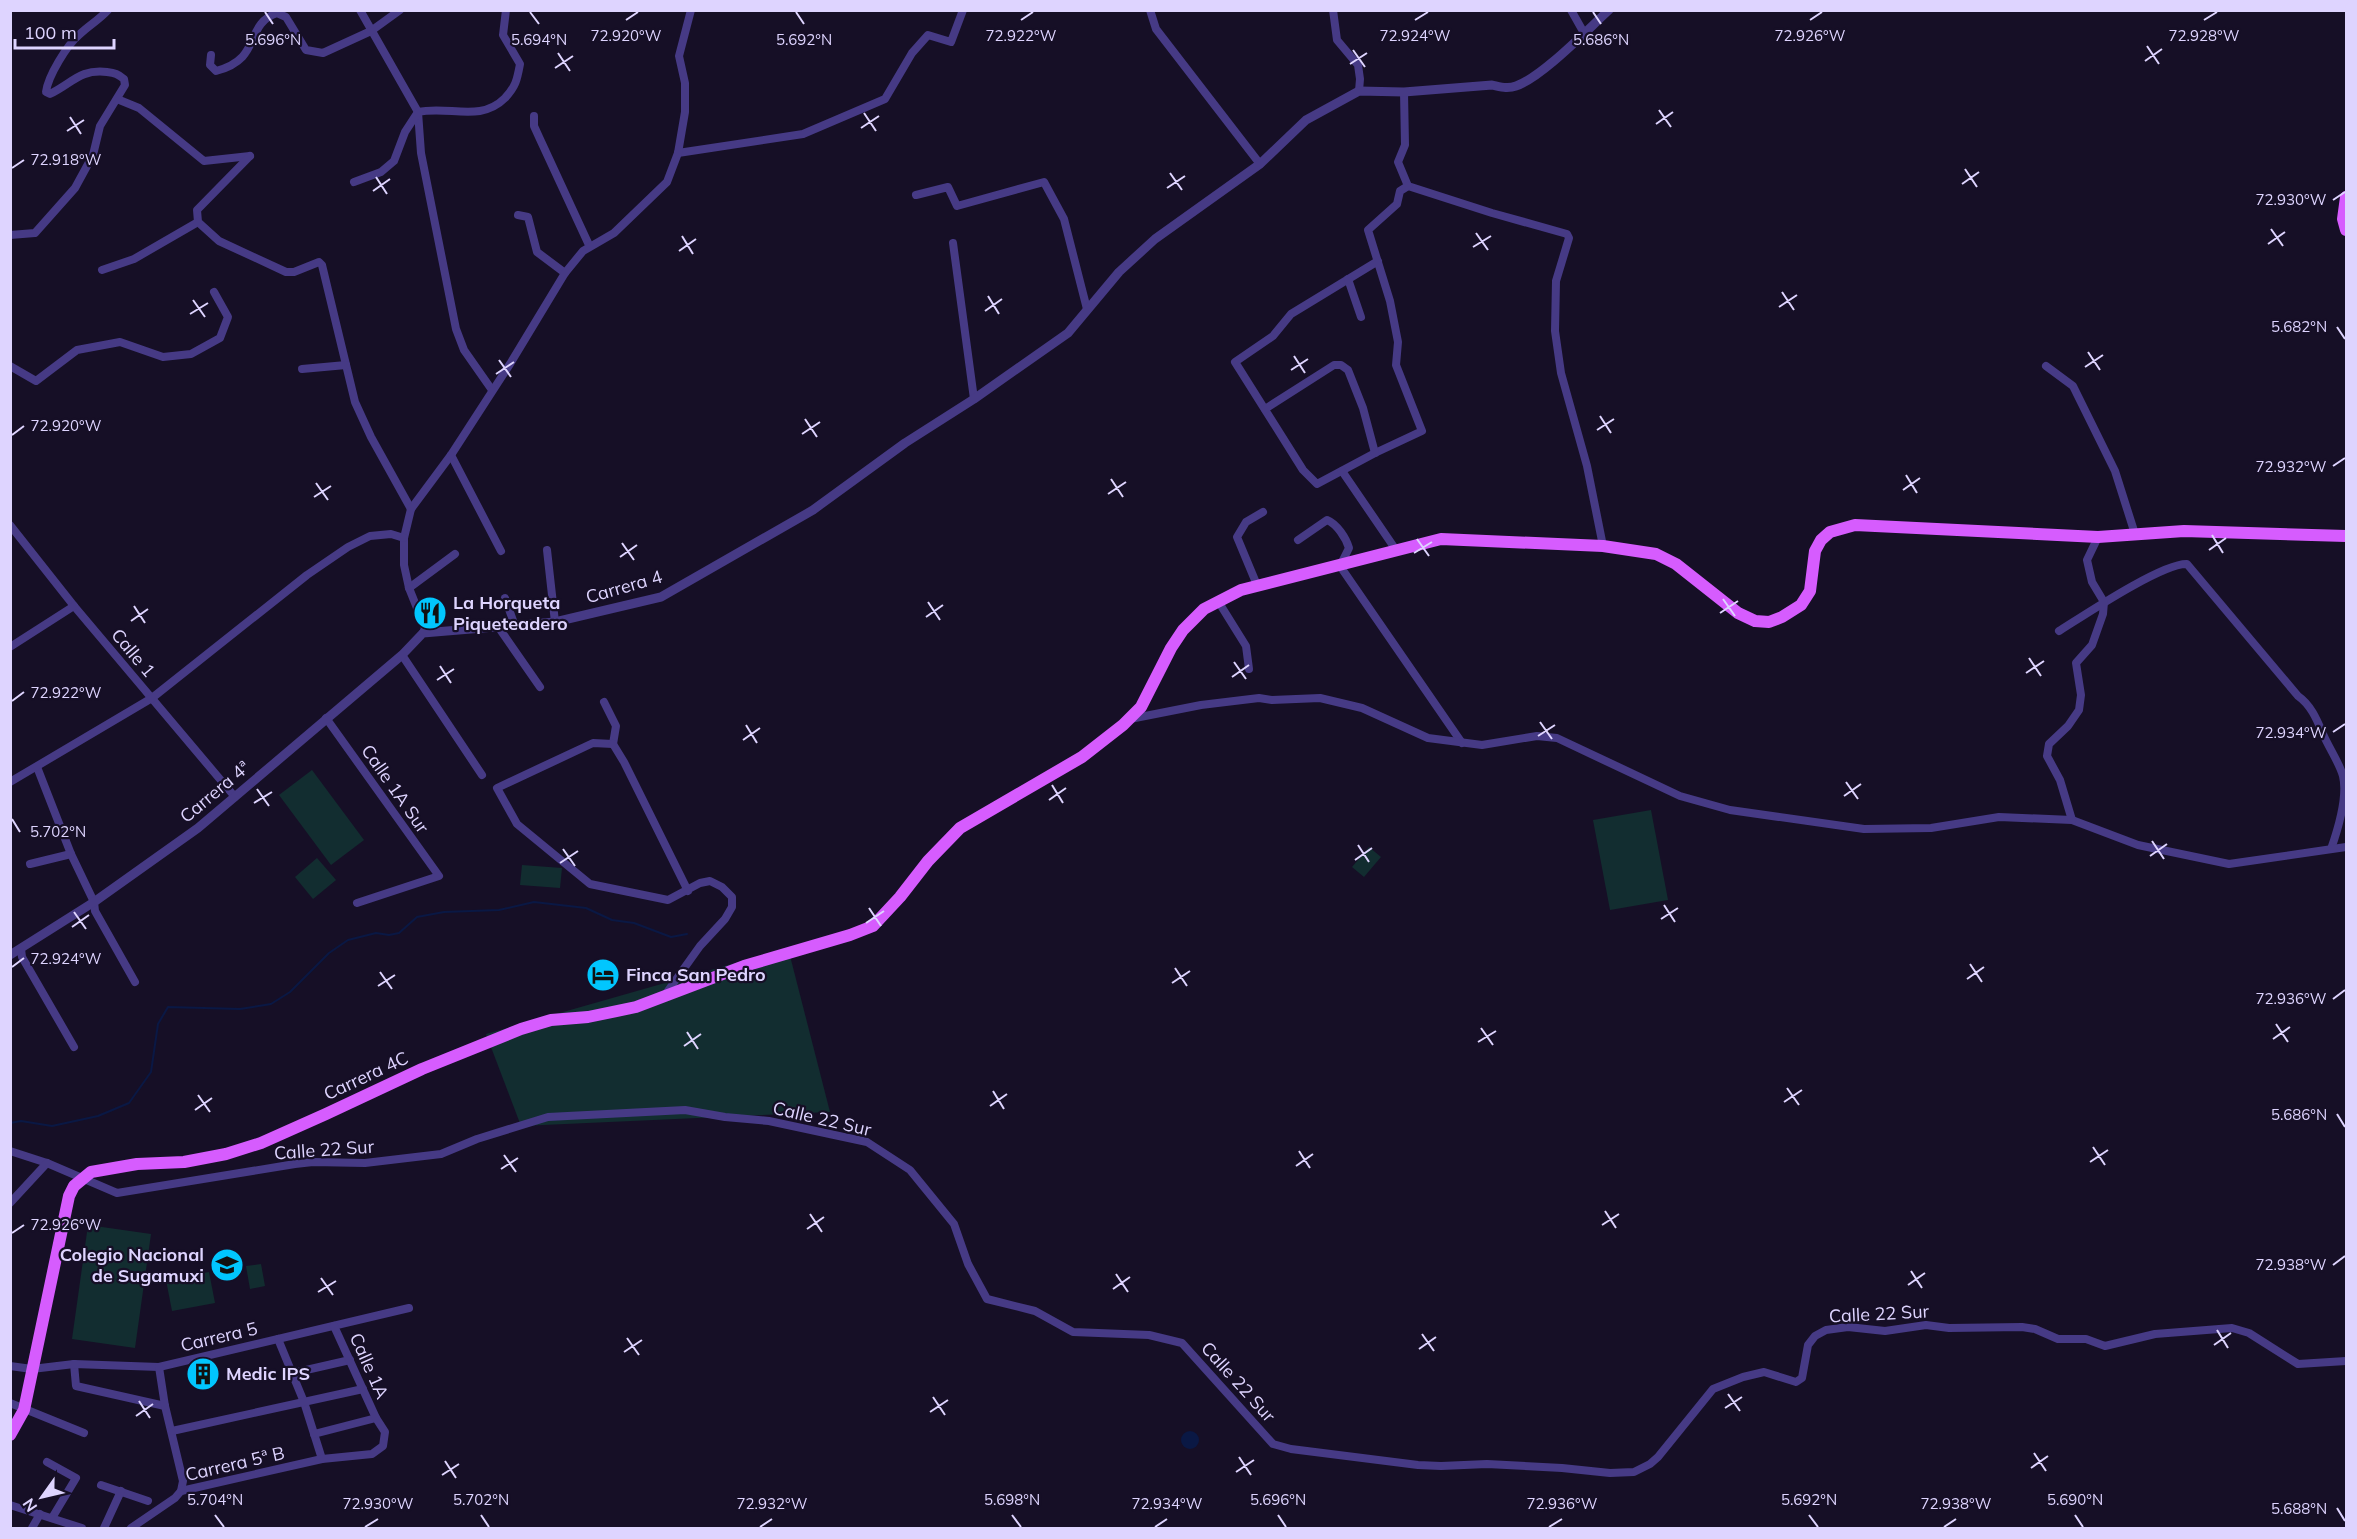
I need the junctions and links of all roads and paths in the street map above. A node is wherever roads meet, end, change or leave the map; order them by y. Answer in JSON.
{"nodes":[{"id":1,"x":108,"y":10,"type":"edge"},
{"id":2,"x":360,"y":10,"type":"edge"},
{"id":3,"x":400,"y":10,"type":"edge"},
{"id":4,"x":506,"y":10,"type":"edge"},
{"id":5,"x":691,"y":10,"type":"edge"},
{"id":6,"x":963,"y":10,"type":"edge"},
{"id":7,"x":1150,"y":10,"type":"edge"},
{"id":8,"x":1333,"y":10,"type":"edge"},
{"id":9,"x":1571,"y":10,"type":"edge"},
{"id":10,"x":1609,"y":10,"type":"edge"},
{"id":11,"x":371,"y":31,"type":"junction"},
{"id":12,"x":1584,"y":33,"type":"junction"},
{"id":13,"x":211,"y":55,"type":"dead end"},
{"id":14,"x":1359,"y":91,"type":"junction"},
{"id":15,"x":1403,"y":92,"type":"junction"},
{"id":16,"x":117,"y":99,"type":"junction"},
{"id":17,"x":418,"y":112,"type":"junction"},
{"id":18,"x":534,"y":116,"type":"dead end"},
{"id":19,"x":678,"y":153,"type":"junction"},
{"id":20,"x":1260,"y":164,"type":"junction"},
{"id":21,"x":354,"y":182,"type":"dead end"},
{"id":22,"x":1408,"y":186,"type":"junction"},
{"id":23,"x":916,"y":195,"type":"dead end"},
{"id":24,"x":2346,"y":197,"type":"edge"},
{"id":25,"x":518,"y":215,"type":"dead end"},
{"id":26,"x":198,"y":222,"type":"junction"},
{"id":27,"x":2346,"y":230,"type":"edge"},
{"id":28,"x":10,"y":236,"type":"edge"},
{"id":29,"x":953,"y":243,"type":"dead end"},
{"id":30,"x":590,"y":245,"type":"junction"},
{"id":31,"x":1378,"y":261,"type":"junction"},
{"id":32,"x":102,"y":270,"type":"dead end"},
{"id":33,"x":565,"y":273,"type":"junction"},
{"id":34,"x":1348,"y":279,"type":"junction"},
{"id":35,"x":214,"y":292,"type":"dead end"},
{"id":36,"x":1087,"y":309,"type":"junction"},
{"id":37,"x":1361,"y":317,"type":"dead end"},
{"id":38,"x":346,"y":365,"type":"junction"},
{"id":39,"x":10,"y":366,"type":"edge"},
{"id":40,"x":2046,"y":366,"type":"dead end"},
{"id":41,"x":302,"y":369,"type":"dead end"},
{"id":42,"x":492,"y":390,"type":"junction"},
{"id":43,"x":974,"y":399,"type":"junction"},
{"id":44,"x":1265,"y":409,"type":"junction"},
{"id":45,"x":1376,"y":453,"type":"junction"},
{"id":46,"x":451,"y":455,"type":"junction"},
{"id":47,"x":1342,"y":471,"type":"junction"},
{"id":48,"x":411,"y":509,"type":"junction"},
{"id":49,"x":1263,"y":512,"type":"dead end"},
{"id":50,"x":10,"y":525,"type":"edge"},
{"id":51,"x":2135,"y":534,"type":"junction"},
{"id":52,"x":2346,"y":536,"type":"edge"},
{"id":53,"x":2098,"y":537,"type":"junction"},
{"id":54,"x":404,"y":538,"type":"junction"},
{"id":55,"x":1298,"y":540,"type":"dead end"},
{"id":56,"x":1603,"y":546,"type":"junction"},
{"id":57,"x":547,"y":549,"type":"dead end"},
{"id":58,"x":1396,"y":550,"type":"junction"},
{"id":59,"x":501,"y":551,"type":"dead end"},
{"id":60,"x":455,"y":554,"type":"dead end"},
{"id":61,"x":1340,"y":566,"type":"junction"},
{"id":62,"x":1257,"y":585,"type":"junction"},
{"id":63,"x":409,"y":588,"type":"junction"},
{"id":64,"x":505,"y":598,"type":"dead end"},
{"id":65,"x":1218,"y":601,"type":"junction"},
{"id":66,"x":2104,"y":602,"type":"junction"},
{"id":67,"x":74,"y":606,"type":"junction"},
{"id":68,"x":555,"y":622,"type":"junction"},
{"id":69,"x":515,"y":626,"type":"junction"},
{"id":70,"x":499,"y":628,"type":"junction"},
{"id":71,"x":2059,"y":632,"type":"dead end"},
{"id":72,"x":423,"y":633,"type":"junction"},
{"id":73,"x":10,"y":647,"type":"edge"},
{"id":74,"x":402,"y":656,"type":"junction"},
{"id":75,"x":1249,"y":669,"type":"dead end"},
{"id":76,"x":540,"y":687,"type":"dead end"},
{"id":77,"x":152,"y":698,"type":"junction"},
{"id":78,"x":604,"y":702,"type":"dead end"},
{"id":79,"x":327,"y":718,"type":"junction"},
{"id":80,"x":1130,"y":719,"type":"junction"},
{"id":81,"x":1462,"y":743,"type":"junction"},
{"id":82,"x":612,"y":744,"type":"junction"},
{"id":83,"x":37,"y":767,"type":"junction"},
{"id":84,"x":482,"y":775,"type":"dead end"},
{"id":85,"x":10,"y":782,"type":"edge"},
{"id":86,"x":235,"y":798,"type":"junction"},
{"id":87,"x":2072,"y":820,"type":"junction"},
{"id":88,"x":2346,"y":847,"type":"edge"},
{"id":89,"x":2331,"y":849,"type":"junction"},
{"id":90,"x":71,"y":854,"type":"junction"},
{"id":91,"x":30,"y":864,"type":"dead end"},
{"id":92,"x":688,"y":891,"type":"junction"},
{"id":93,"x":94,"y":902,"type":"junction"},
{"id":94,"x":357,"y":903,"type":"dead end"},
{"id":95,"x":21,"y":949,"type":"junction"},
{"id":96,"x":10,"y":955,"type":"edge"},
{"id":97,"x":135,"y":982,"type":"dead end"},
{"id":98,"x":663,"y":996,"type":"junction"},
{"id":99,"x":74,"y":1047,"type":"dead end"},
{"id":100,"x":10,"y":1151,"type":"edge"},
{"id":101,"x":47,"y":1163,"type":"junction"},
{"id":102,"x":82,"y":1177,"type":"junction"},
{"id":103,"x":10,"y":1203,"type":"edge"},
{"id":104,"x":410,"y":1308,"type":"dead end"},
{"id":105,"x":334,"y":1326,"type":"junction"},
{"id":106,"x":278,"y":1339,"type":"junction"},
{"id":107,"x":350,"y":1360,"type":"junction"},
{"id":108,"x":2346,"y":1361,"type":"edge"},
{"id":109,"x":75,"y":1364,"type":"junction"},
{"id":110,"x":10,"y":1366,"type":"edge"},
{"id":111,"x":159,"y":1367,"type":"junction"},
{"id":112,"x":32,"y":1369,"type":"junction"},
{"id":113,"x":293,"y":1373,"type":"junction"},
{"id":114,"x":363,"y":1389,"type":"junction"},
{"id":115,"x":304,"y":1402,"type":"junction"},
{"id":116,"x":10,"y":1403,"type":"edge"},
{"id":117,"x":165,"y":1406,"type":"junction"},
{"id":118,"x":24,"y":1410,"type":"junction"},
{"id":119,"x":376,"y":1418,"type":"junction"},
{"id":120,"x":172,"y":1431,"type":"junction"},
{"id":121,"x":84,"y":1433,"type":"dead end"},
{"id":122,"x":314,"y":1434,"type":"junction"},
{"id":123,"x":10,"y":1436,"type":"edge"},
{"id":124,"x":372,"y":1454,"type":"joint"},
{"id":125,"x":322,"y":1459,"type":"junction"},
{"id":126,"x":47,"y":1462,"type":"dead end"},
{"id":127,"x":101,"y":1485,"type":"dead end"},
{"id":128,"x":121,"y":1491,"type":"junction"},
{"id":129,"x":181,"y":1491,"type":"junction"},
{"id":130,"x":148,"y":1501,"type":"dead end"},
{"id":131,"x":10,"y":1505,"type":"edge"},
{"id":132,"x":40,"y":1514,"type":"junction"},
{"id":133,"x":52,"y":1518,"type":"junction"},
{"id":134,"x":32,"y":1528,"type":"edge"},
{"id":135,"x":82,"y":1528,"type":"edge"},
{"id":136,"x":104,"y":1528,"type":"edge"},
{"id":137,"x":131,"y":1528,"type":"edge"}],
"edges":[{"from":1,"to":16,"type":"street"},
{"from":2,"to":11,"type":"street"},
{"from":3,"to":11,"type":"street"},
{"from":4,"to":17,"type":"street"},
{"from":5,"to":19,"type":"street"},
{"from":6,"to":19,"type":"street"},
{"from":7,"to":20,"type":"street"},
{"from":8,"to":14,"type":"street"},
{"from":9,"to":12,"type":"street"},
{"from":10,"to":12,"type":"street"},
{"from":11,"to":13,"type":"street"},
{"from":11,"to":17,"type":"street"},
{"from":12,"to":15,"type":"street"},
{"from":14,"to":15,"type":"street"},
{"from":14,"to":20,"type":"street","name":"Carrera 4"},
{"from":15,"to":22,"type":"street"},
{"from":16,"to":26,"type":"street"},
{"from":16,"to":28,"type":"street"},
{"from":17,"to":21,"type":"street"},
{"from":17,"to":42,"type":"street"},
{"from":18,"to":30,"type":"street"},
{"from":19,"to":30,"type":"street"},
{"from":20,"to":36,"type":"street","name":"Carrera 4"},
{"from":22,"to":31,"type":"street"},
{"from":22,"to":56,"type":"street"},
{"from":23,"to":36,"type":"street"},
{"from":24,"to":27,"type":"main road"},
{"from":25,"to":33,"type":"street"},
{"from":26,"to":32,"type":"street"},
{"from":26,"to":38,"type":"street"},
{"from":29,"to":43,"type":"street"},
{"from":30,"to":33,"type":"street"},
{"from":31,"to":34,"type":"street"},
{"from":31,"to":45,"type":"street"},
{"from":33,"to":42,"type":"street"},
{"from":34,"to":37,"type":"street"},
{"from":34,"to":44,"type":"street"},
{"from":35,"to":39,"type":"street"},
{"from":36,"to":43,"type":"street","name":"Carrera 4"},
{"from":38,"to":41,"type":"street"},
{"from":38,"to":48,"type":"street"},
{"from":40,"to":51,"type":"street"},
{"from":42,"to":46,"type":"street"},
{"from":43,"to":68,"type":"street","name":"Carrera 4"},
{"from":44,"to":45,"type":"street"},
{"from":44,"to":47,"type":"street"},
{"from":45,"to":47,"type":"street"},
{"from":46,"to":48,"type":"street"},
{"from":46,"to":59,"type":"street"},
{"from":47,"to":58,"type":"street"},
{"from":48,"to":54,"type":"street"},
{"from":49,"to":62,"type":"street"},
{"from":50,"to":67,"type":"street","name":"Calle 1"},
{"from":51,"to":52,"type":"main road","name":"Carrera 4C"},
{"from":51,"to":53,"type":"main road","name":"Carrera 4C"},
{"from":53,"to":56,"type":"main road","name":"Carrera 4C"},
{"from":53,"to":66,"type":"street"},
{"from":54,"to":63,"type":"street"},
{"from":54,"to":77,"type":"street"},
{"from":55,"to":61,"type":"street"},
{"from":56,"to":58,"type":"main road","name":"Carrera 4C"},
{"from":57,"to":68,"type":"street"},
{"from":58,"to":61,"type":"main road","name":"Carrera 4C"},
{"from":60,"to":63,"type":"street"},
{"from":61,"to":62,"type":"main road","name":"Carrera 4C"},
{"from":61,"to":81,"type":"street"},
{"from":62,"to":65,"type":"main road","name":"Carrera 4C"},
{"from":63,"to":72,"type":"street"},
{"from":64,"to":69,"type":"street"},
{"from":65,"to":75,"type":"street"},
{"from":65,"to":80,"type":"main road","name":"Carrera 4C"},
{"from":66,"to":71,"type":"street"},
{"from":66,"to":87,"type":"street"},
{"from":66,"to":89,"type":"street"},
{"from":67,"to":73,"type":"street"},
{"from":67,"to":77,"type":"street","name":"Calle 1"},
{"from":68,"to":69,"type":"street","name":"Carrera 4"},
{"from":69,"to":70,"type":"street","name":"Carrera 4"},
{"from":70,"to":72,"type":"street","name":"Carrera 4"},
{"from":70,"to":76,"type":"street"},
{"from":72,"to":74,"type":"street","name":"Carrera 4ª"},
{"from":74,"to":79,"type":"street","name":"Carrera 4ª"},
{"from":74,"to":84,"type":"street"},
{"from":77,"to":83,"type":"street"},
{"from":77,"to":86,"type":"street","name":"Calle 1"},
{"from":78,"to":82,"type":"street"},
{"from":79,"to":86,"type":"street","name":"Carrera 4ª"},
{"from":79,"to":94,"type":"street","name":"Calle 1A Sur"},
{"from":80,"to":81,"type":"street"},
{"from":80,"to":98,"type":"main road","name":"Carrera 4C"},
{"from":81,"to":87,"type":"street"},
{"from":82,"to":92,"type":"street"},
{"from":82,"to":92,"type":"street"},
{"from":83,"to":85,"type":"street"},
{"from":83,"to":90,"type":"street"},
{"from":86,"to":93,"type":"street","name":"Carrera 4ª"},
{"from":87,"to":89,"type":"street"},
{"from":88,"to":89,"type":"street"},
{"from":90,"to":91,"type":"street"},
{"from":90,"to":93,"type":"street"},
{"from":92,"to":98,"type":"street"},
{"from":93,"to":95,"type":"street","name":"Carrera 4ª"},
{"from":93,"to":97,"type":"street"},
{"from":95,"to":96,"type":"street","name":"Carrera 4ª"},
{"from":95,"to":99,"type":"street"},
{"from":98,"to":102,"type":"main road","name":"Carrera 4C"},
{"from":100,"to":101,"type":"street"},
{"from":101,"to":102,"type":"street"},
{"from":101,"to":103,"type":"street"},
{"from":102,"to":108,"type":"street","name":"Calle 22 Sur"},
{"from":102,"to":112,"type":"main road"},
{"from":104,"to":105,"type":"street","name":"Carrera 5"},
{"from":105,"to":106,"type":"street","name":"Carrera 5"},
{"from":105,"to":107,"type":"street","name":"Calle 1A"},
{"from":106,"to":111,"type":"street","name":"Carrera 5"},
{"from":106,"to":113,"type":"street"},
{"from":107,"to":113,"type":"street"},
{"from":107,"to":114,"type":"street","name":"Calle 1A"},
{"from":109,"to":111,"type":"street","name":"Carrera 5"},
{"from":109,"to":112,"type":"street","name":"Carrera 5"},
{"from":109,"to":117,"type":"street"},
{"from":110,"to":112,"type":"street","name":"Carrera 5"},
{"from":111,"to":117,"type":"street"},
{"from":112,"to":118,"type":"main road"},
{"from":113,"to":115,"type":"street"},
{"from":114,"to":115,"type":"street"},
{"from":114,"to":119,"type":"street","name":"Calle 1A"},
{"from":115,"to":120,"type":"street"},
{"from":115,"to":122,"type":"street"},
{"from":116,"to":118,"type":"street"},
{"from":117,"to":120,"type":"street"},
{"from":118,"to":121,"type":"street"},
{"from":118,"to":123,"type":"main road"},
{"from":119,"to":122,"type":"street"},
{"from":119,"to":124,"type":"street","name":"Calle 1A"},
{"from":120,"to":129,"type":"street"},
{"from":122,"to":125,"type":"street"},
{"from":124,"to":125,"type":"street","name":"Carrera 5ª B"},
{"from":125,"to":129,"type":"street","name":"Carrera 5ª B"},
{"from":126,"to":133,"type":"street"},
{"from":127,"to":128,"type":"street"},
{"from":128,"to":130,"type":"street"},
{"from":128,"to":136,"type":"street"},
{"from":129,"to":137,"type":"street","name":"Carrera 5ª B"},
{"from":131,"to":132,"type":"street"},
{"from":132,"to":133,"type":"street"},
{"from":132,"to":134,"type":"street"},
{"from":133,"to":135,"type":"street"}]}
